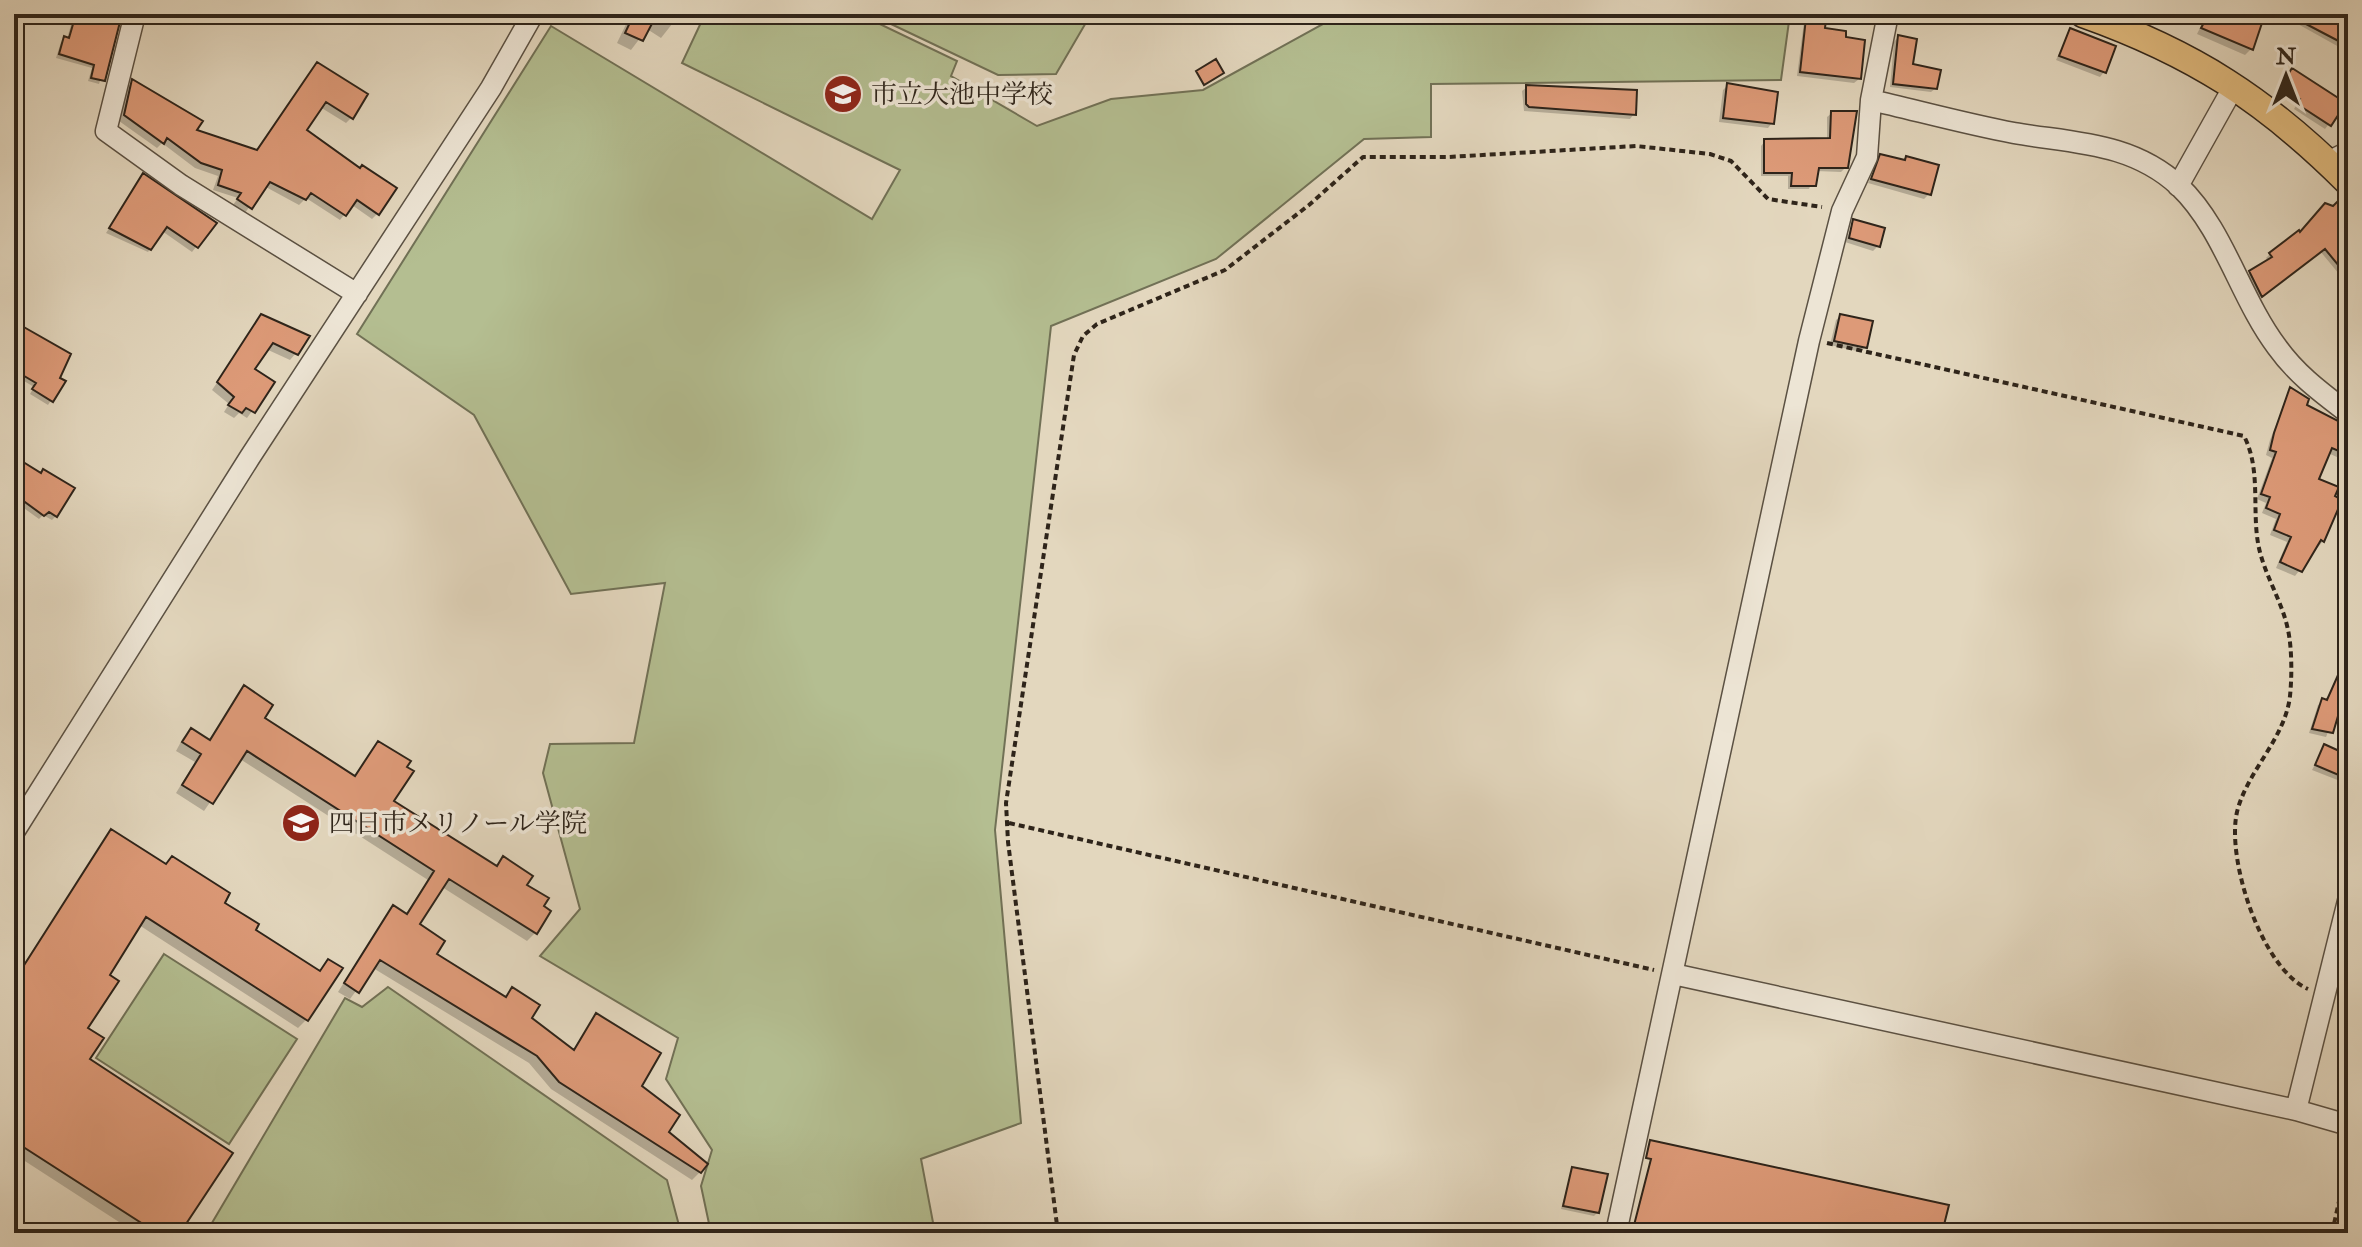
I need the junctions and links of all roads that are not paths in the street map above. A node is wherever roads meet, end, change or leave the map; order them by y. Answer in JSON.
{"nodes":[{"id":1,"x":135,"y":14,"type":"edge"},
{"id":2,"x":533,"y":14,"type":"edge"},
{"id":3,"x":1888,"y":14,"type":"edge"},
{"id":4,"x":2083,"y":14,"type":"edge"},
{"id":5,"x":2133,"y":24,"type":"edge"},
{"id":6,"x":2234,"y":86,"type":"junction"},
{"id":7,"x":1871,"y":100,"type":"junction"},
{"id":8,"x":2338,"y":157,"type":"edge"},
{"id":9,"x":2348,"y":182,"type":"edge"},
{"id":10,"x":2178,"y":186,"type":"junction"},
{"id":11,"x":357,"y":294,"type":"junction"},
{"id":12,"x":2348,"y":413,"type":"edge"},
{"id":13,"x":14,"y":832,"type":"edge"},
{"id":14,"x":2348,"y":901,"type":"edge"},
{"id":15,"x":1673,"y":974,"type":"junction"},
{"id":16,"x":2296,"y":1110,"type":"junction"},
{"id":17,"x":2348,"y":1125,"type":"edge"},
{"id":18,"x":1616,"y":1233,"type":"edge"}],
"edges":[{"from":1,"to":11,"type":"street"},
{"from":2,"to":11,"type":"street"},
{"from":3,"to":7,"type":"street"},
{"from":4,"to":5,"type":"main road"},
{"from":5,"to":6,"type":"main road"},
{"from":6,"to":8,"type":"main road"},
{"from":6,"to":10,"type":"street"},
{"from":7,"to":10,"type":"street"},
{"from":7,"to":15,"type":"street"},
{"from":8,"to":9,"type":"main road"},
{"from":10,"to":12,"type":"street"},
{"from":11,"to":13,"type":"street"},
{"from":14,"to":16,"type":"street"},
{"from":15,"to":16,"type":"street"},
{"from":15,"to":18,"type":"street"},
{"from":16,"to":17,"type":"street"}]}
